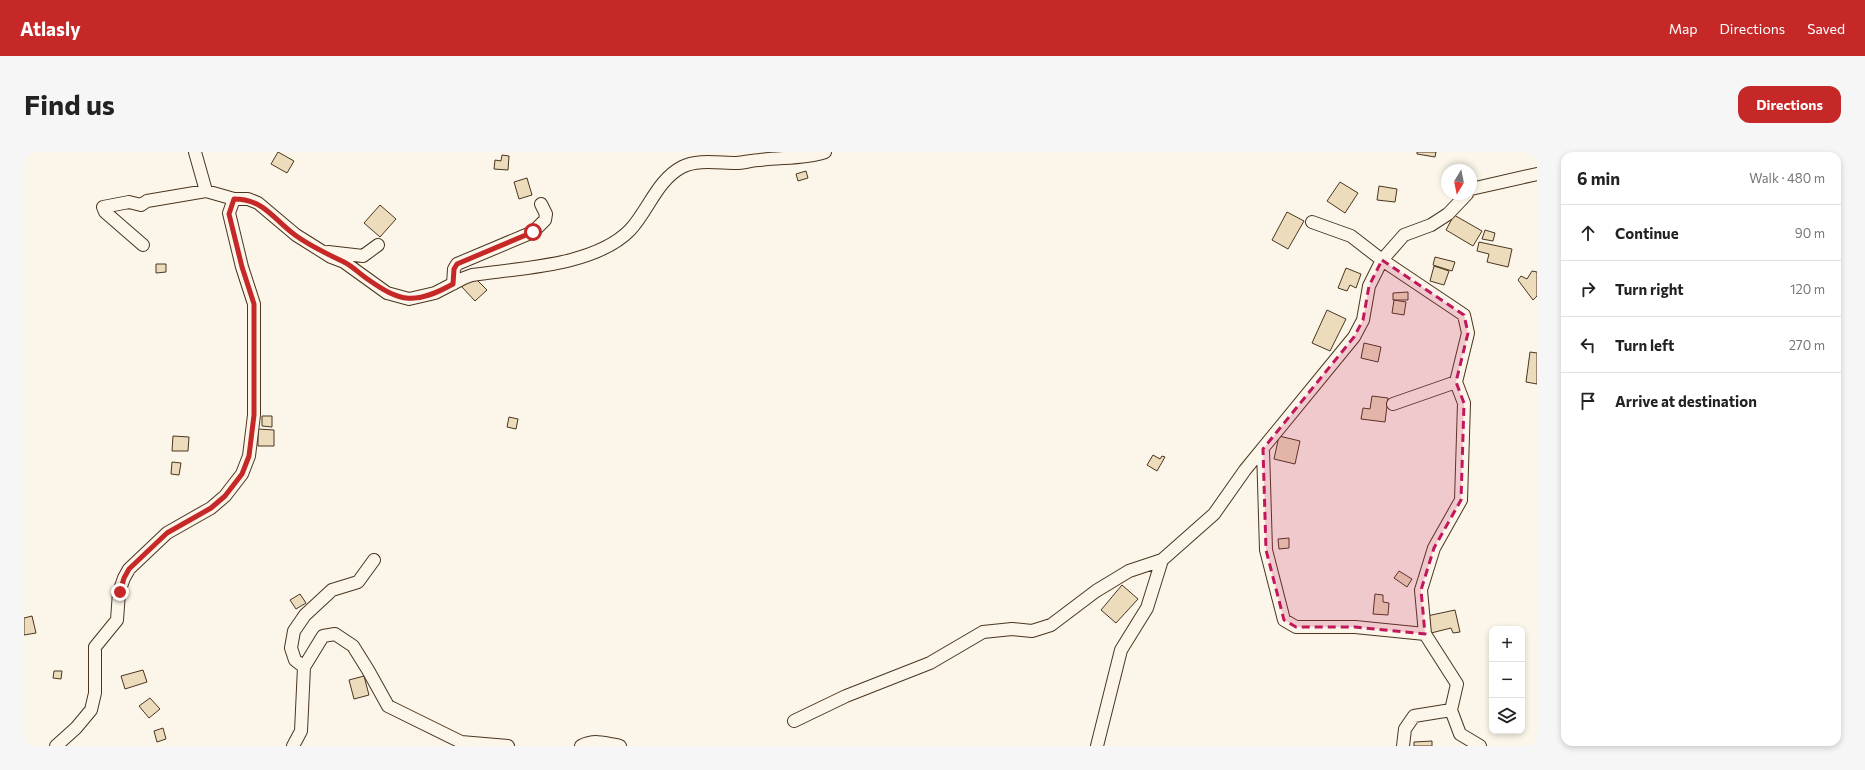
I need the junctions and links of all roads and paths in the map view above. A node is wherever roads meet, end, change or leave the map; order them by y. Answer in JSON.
{"nodes":[{"id":1,"x":195,"y":152,"type":"edge"},
{"id":2,"x":751,"y":152,"type":"edge"},
{"id":3,"x":825,"y":152,"type":"edge"},
{"id":4,"x":771,"y":159,"type":"junction"},
{"id":5,"x":1537,"y":174,"type":"edge"},
{"id":6,"x":1477,"y":188,"type":"edge"},
{"id":7,"x":206,"y":191,"type":"junction"},
{"id":8,"x":234,"y":199,"type":"junction"},
{"id":9,"x":1461,"y":200,"type":"edge"},
{"id":10,"x":541,"y":204,"type":"dead end"},
{"id":11,"x":1312,"y":222,"type":"dead end"},
{"id":12,"x":143,"y":245,"type":"dead end"},
{"id":13,"x":378,"y":245,"type":"dead end"},
{"id":14,"x":323,"y":252,"type":"junction"},
{"id":15,"x":1382,"y":260,"type":"junction"},
{"id":16,"x":453,"y":284,"type":"junction"},
{"id":17,"x":1456,"y":382,"type":"junction"},
{"id":18,"x":1393,"y":404,"type":"dead end"},
{"id":19,"x":1263,"y":449,"type":"junction"},
{"id":20,"x":374,"y":560,"type":"dead end"},
{"id":21,"x":1162,"y":560,"type":"junction"},
{"id":22,"x":1425,"y":634,"type":"junction"},
{"id":23,"x":304,"y":666,"type":"junction"},
{"id":24,"x":1451,"y":710,"type":"junction"},
{"id":25,"x":794,"y":721,"type":"dead end"},
{"id":26,"x":56,"y":746,"type":"edge"},
{"id":27,"x":293,"y":746,"type":"edge"},
{"id":28,"x":508,"y":746,"type":"edge"},
{"id":29,"x":581,"y":746,"type":"edge"},
{"id":30,"x":620,"y":746,"type":"edge"},
{"id":31,"x":1097,"y":746,"type":"edge"},
{"id":32,"x":1403,"y":746,"type":"edge"},
{"id":33,"x":1480,"y":746,"type":"edge"}],
"edges":[{"from":1,"to":7,"type":"street"},
{"from":2,"to":4,"type":"street"},
{"from":3,"to":4,"type":"street"},
{"from":4,"to":16,"type":"street"},
{"from":5,"to":6,"type":"street"},
{"from":7,"to":8,"type":"street"},
{"from":7,"to":12,"type":"street"},
{"from":8,"to":14,"type":"street"},
{"from":8,"to":26,"type":"street"},
{"from":9,"to":15,"type":"street"},
{"from":10,"to":16,"type":"street"},
{"from":11,"to":15,"type":"street"},
{"from":13,"to":14,"type":"street"},
{"from":14,"to":16,"type":"street"},
{"from":15,"to":17,"type":"street"},
{"from":15,"to":19,"type":"street"},
{"from":17,"to":18,"type":"street"},
{"from":17,"to":22,"type":"street"},
{"from":19,"to":21,"type":"street"},
{"from":19,"to":22,"type":"street"},
{"from":20,"to":23,"type":"street"},
{"from":21,"to":25,"type":"street"},
{"from":21,"to":31,"type":"street"},
{"from":22,"to":24,"type":"street"},
{"from":23,"to":27,"type":"street"},
{"from":23,"to":28,"type":"street"},
{"from":24,"to":32,"type":"street"},
{"from":24,"to":33,"type":"street"},
{"from":29,"to":30,"type":"street"}]}
